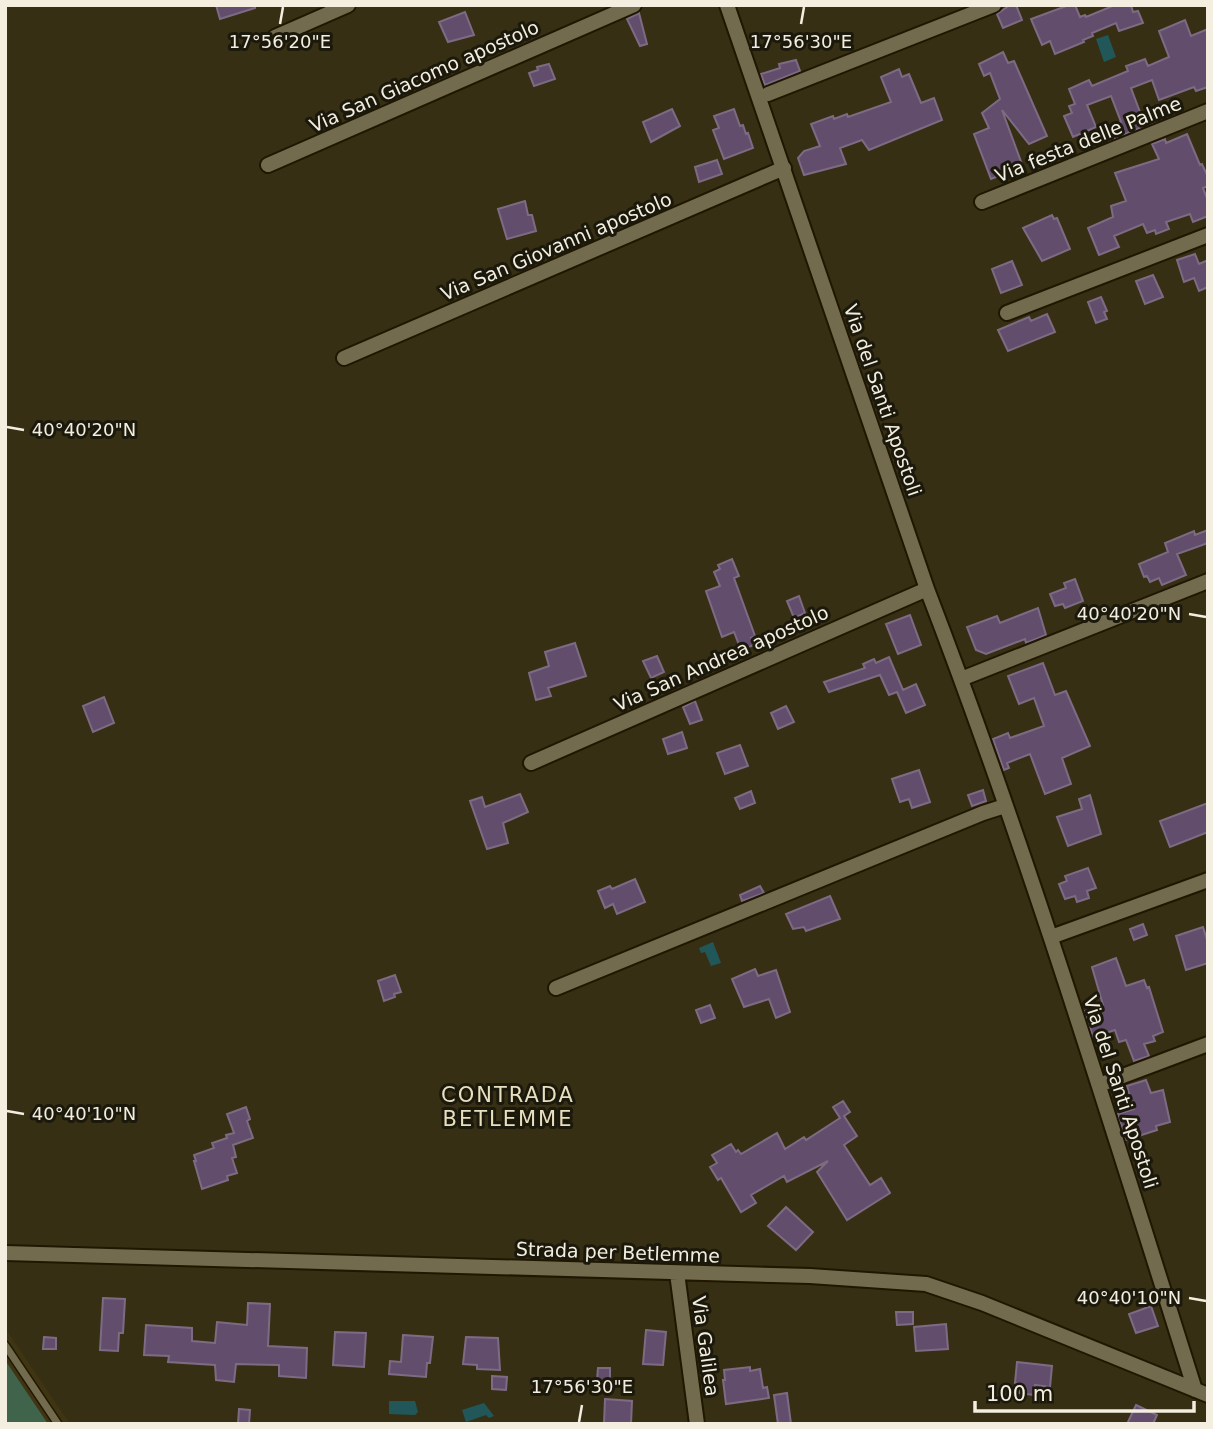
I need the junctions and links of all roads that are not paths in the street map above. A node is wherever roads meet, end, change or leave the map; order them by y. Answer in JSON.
{"nodes":[{"id":1,"x":348,"y":5,"type":"edge"},
{"id":2,"x":634,"y":5,"type":"edge"},
{"id":3,"x":727,"y":5,"type":"edge"},
{"id":4,"x":995,"y":5,"type":"edge"},
{"id":5,"x":275,"y":37,"type":"dead end"},
{"id":6,"x":768,"y":94,"type":"dead end"},
{"id":7,"x":1208,"y":111,"type":"edge"},
{"id":8,"x":268,"y":165,"type":"dead end"},
{"id":9,"x":783,"y":168,"type":"junction"},
{"id":10,"x":982,"y":202,"type":"dead end"},
{"id":11,"x":1208,"y":235,"type":"edge"},
{"id":12,"x":1007,"y":313,"type":"dead end"},
{"id":13,"x":344,"y":358,"type":"dead end"},
{"id":14,"x":1208,"y":581,"type":"edge"},
{"id":15,"x":927,"y":589,"type":"junction"},
{"id":16,"x":961,"y":679,"type":"junction"},
{"id":17,"x":531,"y":763,"type":"dead end"},
{"id":18,"x":1005,"y":806,"type":"junction"},
{"id":19,"x":1208,"y":880,"type":"edge"},
{"id":20,"x":1051,"y":937,"type":"junction"},
{"id":21,"x":556,"y":988,"type":"dead end"},
{"id":22,"x":1208,"y":1044,"type":"edge"},
{"id":23,"x":1099,"y":1085,"type":"junction"},
{"id":24,"x":5,"y":1253,"type":"edge"},
{"id":25,"x":677,"y":1273,"type":"junction"},
{"id":26,"x":5,"y":1345,"type":"edge"},
{"id":27,"x":1201,"y":1392,"type":"edge"},
{"id":28,"x":58,"y":1424,"type":"edge"},
{"id":29,"x":697,"y":1424,"type":"edge"}],
"edges":[{"from":1,"to":5,"type":"street"},
{"from":2,"to":8,"type":"street","name":"Via San Giacomo apostolo"},
{"from":3,"to":9,"type":"street","name":"Via del Santi Apostoli"},
{"from":4,"to":6,"type":"street"},
{"from":7,"to":10,"type":"street","name":"Via festa delle Palme"},
{"from":9,"to":13,"type":"street","name":"Via San Giovanni apostolo"},
{"from":9,"to":15,"type":"street","name":"Via del Santi Apostoli"},
{"from":11,"to":12,"type":"street"},
{"from":14,"to":16,"type":"street"},
{"from":15,"to":16,"type":"street","name":"Via del Santi Apostoli"},
{"from":15,"to":17,"type":"street","name":"Via San Andrea apostolo"},
{"from":16,"to":18,"type":"street","name":"Via del Santi Apostoli"},
{"from":18,"to":20,"type":"street","name":"Via del Santi Apostoli"},
{"from":18,"to":21,"type":"street"},
{"from":19,"to":20,"type":"street"},
{"from":20,"to":23,"type":"street","name":"Via del Santi Apostoli"},
{"from":22,"to":23,"type":"street"},
{"from":23,"to":27,"type":"street","name":"Via del Santi Apostoli"},
{"from":24,"to":25,"type":"street","name":"Strada per Betlemme"},
{"from":25,"to":27,"type":"street","name":"Strada per Betlemme"},
{"from":25,"to":29,"type":"street","name":"Via Galilea"},
{"from":26,"to":28,"type":"lane"}]}
